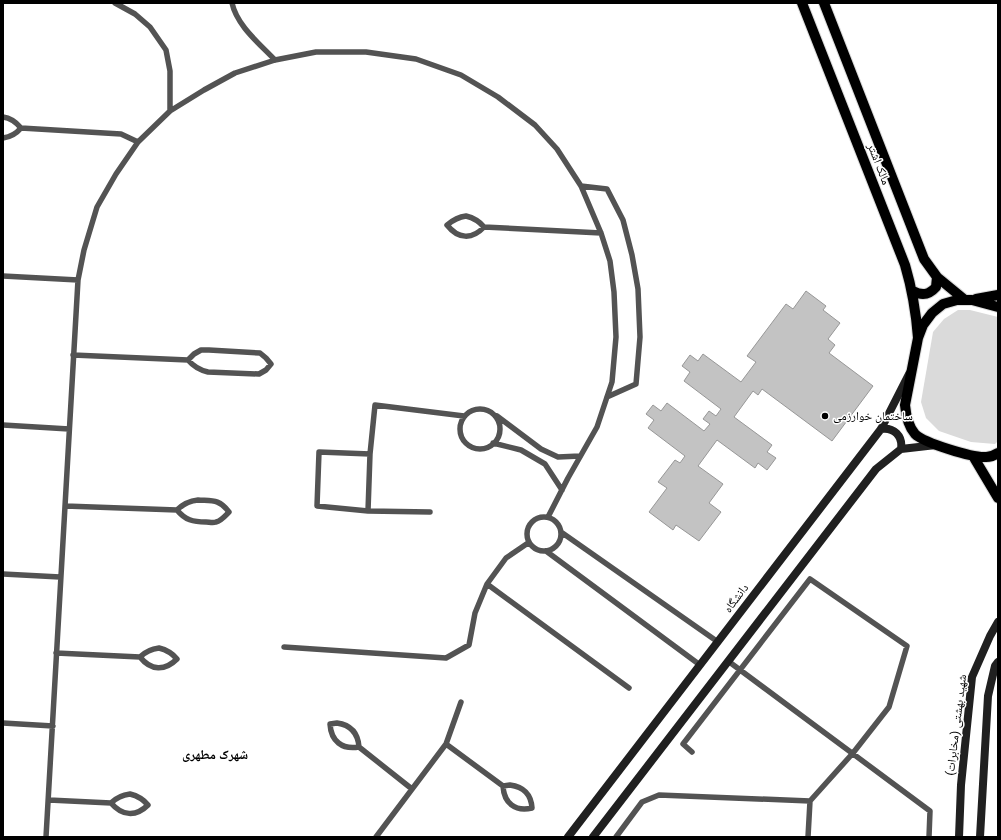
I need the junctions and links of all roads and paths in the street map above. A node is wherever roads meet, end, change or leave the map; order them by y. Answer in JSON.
{"nodes":[{"id":1,"x":114,"y":3,"type":"edge"},
{"id":2,"x":232,"y":3,"type":"edge"},
{"id":3,"x":802,"y":3,"type":"edge"},
{"id":4,"x":824,"y":3,"type":"edge"},
{"id":5,"x":275,"y":60,"type":"junction"},
{"id":6,"x":170,"y":111,"type":"junction"},
{"id":7,"x":3,"y":117,"type":"edge"},
{"id":8,"x":21,"y":128,"type":"junction"},
{"id":9,"x":3,"y":138,"type":"edge"},
{"id":10,"x":138,"y":142,"type":"junction"},
{"id":11,"x":581,"y":186,"type":"junction"},
{"id":12,"x":484,"y":227,"type":"junction"},
{"id":13,"x":601,"y":233,"type":"junction"},
{"id":14,"x":3,"y":276,"type":"edge"},
{"id":15,"x":937,"y":277,"type":"junction"},
{"id":16,"x":78,"y":280,"type":"junction"},
{"id":17,"x":913,"y":291,"type":"junction"},
{"id":18,"x":998,"y":295,"type":"edge"},
{"id":19,"x":969,"y":300,"type":"junction"},
{"id":20,"x":998,"y":307,"type":"edge"},
{"id":21,"x":918,"y":338,"type":"junction"},
{"id":22,"x":73,"y":355,"type":"junction"},
{"id":23,"x":188,"y":360,"type":"junction"},
{"id":24,"x":913,"y":366,"type":"junction"},
{"id":25,"x":607,"y":397,"type":"junction"},
{"id":26,"x":494,"y":414,"type":"junction"},
{"id":27,"x":464,"y":416,"type":"junction"},
{"id":28,"x":3,"y":425,"type":"edge"},
{"id":29,"x":69,"y":429,"type":"junction"},
{"id":30,"x":880,"y":429,"type":"junction"},
{"id":31,"x":494,"y":443,"type":"junction"},
{"id":32,"x":937,"y":445,"type":"junction"},
{"id":33,"x":901,"y":449,"type":"junction"},
{"id":34,"x":998,"y":453,"type":"edge"},
{"id":35,"x":370,"y":454,"type":"junction"},
{"id":36,"x":580,"y":456,"type":"junction"},
{"id":37,"x":973,"y":456,"type":"junction"},
{"id":38,"x":562,"y":490,"type":"junction"},
{"id":39,"x":998,"y":493,"type":"edge"},
{"id":40,"x":64,"y":506,"type":"junction"},
{"id":41,"x":177,"y":510,"type":"junction"},
{"id":42,"x":368,"y":510,"type":"junction"},
{"id":43,"x":430,"y":512,"type":"dead end"},
{"id":44,"x":548,"y":517,"type":"junction"},
{"id":45,"x":561,"y":532,"type":"junction"},
{"id":46,"x":528,"y":542,"type":"junction"},
{"id":47,"x":546,"y":551,"type":"junction"},
{"id":48,"x":3,"y":574,"type":"edge"},
{"id":49,"x":60,"y":577,"type":"junction"},
{"id":50,"x":487,"y":584,"type":"junction"},
{"id":51,"x":998,"y":622,"type":"edge"},
{"id":52,"x":718,"y":642,"type":"junction"},
{"id":53,"x":284,"y":647,"type":"dead end"},
{"id":54,"x":56,"y":653,"type":"junction"},
{"id":55,"x":140,"y":657,"type":"junction"},
{"id":56,"x":728,"y":661,"type":"junction"},
{"id":57,"x":998,"y":662,"type":"edge"},
{"id":58,"x":700,"y":665,"type":"junction"},
{"id":59,"x":740,"y":670,"type":"junction"},
{"id":60,"x":629,"y":688,"type":"dead end"},
{"id":61,"x":461,"y":702,"type":"dead end"},
{"id":62,"x":3,"y":723,"type":"edge"},
{"id":63,"x":53,"y":726,"type":"junction"},
{"id":64,"x":446,"y":744,"type":"junction"},
{"id":65,"x":359,"y":747,"type":"junction"},
{"id":66,"x":692,"y":752,"type":"dead end"},
{"id":67,"x":853,"y":753,"type":"junction"},
{"id":68,"x":503,"y":786,"type":"junction"},
{"id":69,"x":412,"y":789,"type":"junction"},
{"id":70,"x":48,"y":800,"type":"junction"},
{"id":71,"x":810,"y":801,"type":"junction"},
{"id":72,"x":111,"y":803,"type":"junction"},
{"id":73,"x":46,"y":837,"type":"edge"},
{"id":74,"x":376,"y":837,"type":"edge"},
{"id":75,"x":568,"y":837,"type":"edge"},
{"id":76,"x":593,"y":837,"type":"edge"},
{"id":77,"x":616,"y":837,"type":"edge"},
{"id":78,"x":808,"y":837,"type":"edge"},
{"id":79,"x":929,"y":837,"type":"edge"},
{"id":80,"x":959,"y":837,"type":"edge"},
{"id":81,"x":980,"y":837,"type":"edge"}],
"edges":[{"from":1,"to":6,"type":"lane"},
{"from":2,"to":5,"type":"lane"},
{"from":3,"to":17,"type":"main road","name":"مالک اشتر"},
{"from":4,"to":15,"type":"main road","name":"مالک اشتر"},
{"from":5,"to":6,"type":"lane"},
{"from":5,"to":11,"type":"lane"},
{"from":6,"to":10,"type":"lane"},
{"from":7,"to":8,"type":"lane"},
{"from":8,"to":9,"type":"lane"},
{"from":8,"to":10,"type":"lane"},
{"from":10,"to":16,"type":"lane"},
{"from":11,"to":13,"type":"lane"},
{"from":11,"to":25,"type":"lane"},
{"from":12,"to":12,"type":"lane"},
{"from":12,"to":13,"type":"lane"},
{"from":13,"to":25,"type":"lane"},
{"from":14,"to":16,"type":"lane"},
{"from":15,"to":17,"type":"main road"},
{"from":15,"to":19,"type":"main road","name":"مالک اشتر"},
{"from":16,"to":22,"type":"lane"},
{"from":17,"to":21,"type":"main road","name":"مالک اشتر"},
{"from":18,"to":19,"type":"main road"},
{"from":19,"to":20,"type":"main road"},
{"from":19,"to":21,"type":"main road"},
{"from":21,"to":24,"type":"main road"},
{"from":22,"to":23,"type":"lane"},
{"from":22,"to":29,"type":"lane"},
{"from":23,"to":23,"type":"lane"},
{"from":24,"to":30,"type":"main road","name":"دانشگاه"},
{"from":24,"to":32,"type":"main road"},
{"from":25,"to":36,"type":"lane"},
{"from":26,"to":27,"type":"lane"},
{"from":26,"to":31,"type":"lane"},
{"from":26,"to":36,"type":"lane"},
{"from":27,"to":31,"type":"lane"},
{"from":27,"to":35,"type":"lane"},
{"from":28,"to":29,"type":"lane"},
{"from":29,"to":40,"type":"lane"},
{"from":30,"to":33,"type":"main road"},
{"from":30,"to":52,"type":"main road","name":"دانشگاه"},
{"from":31,"to":38,"type":"lane"},
{"from":32,"to":33,"type":"main road"},
{"from":32,"to":37,"type":"main road"},
{"from":33,"to":56,"type":"main road"},
{"from":34,"to":37,"type":"main road"},
{"from":35,"to":42,"type":"lane"},
{"from":35,"to":42,"type":"lane"},
{"from":36,"to":38,"type":"lane"},
{"from":37,"to":39,"type":"main road"},
{"from":38,"to":44,"type":"lane"},
{"from":40,"to":41,"type":"lane"},
{"from":40,"to":49,"type":"lane"},
{"from":41,"to":41,"type":"lane"},
{"from":42,"to":43,"type":"lane"},
{"from":44,"to":45,"type":"lane"},
{"from":44,"to":46,"type":"lane"},
{"from":45,"to":47,"type":"lane"},
{"from":45,"to":52,"type":"lane"},
{"from":46,"to":47,"type":"lane"},
{"from":46,"to":50,"type":"lane"},
{"from":47,"to":58,"type":"lane"},
{"from":48,"to":49,"type":"lane"},
{"from":49,"to":54,"type":"lane"},
{"from":50,"to":53,"type":"lane"},
{"from":50,"to":60,"type":"lane"},
{"from":51,"to":80,"type":"main road","name":"شهید بهشتی (مخابرات)"},
{"from":52,"to":58,"type":"main road","name":"دانشگاه"},
{"from":54,"to":55,"type":"lane"},
{"from":54,"to":63,"type":"lane"},
{"from":55,"to":55,"type":"lane"},
{"from":56,"to":59,"type":"lane"},
{"from":56,"to":76,"type":"main road"},
{"from":57,"to":81,"type":"main road"},
{"from":58,"to":75,"type":"main road","name":"دانشگاه"},
{"from":59,"to":66,"type":"lane"},
{"from":59,"to":67,"type":"lane"},
{"from":59,"to":67,"type":"lane"},
{"from":61,"to":64,"type":"lane"},
{"from":62,"to":63,"type":"lane"},
{"from":63,"to":70,"type":"lane"},
{"from":64,"to":68,"type":"lane"},
{"from":64,"to":69,"type":"lane"},
{"from":65,"to":65,"type":"lane"},
{"from":65,"to":69,"type":"lane"},
{"from":67,"to":71,"type":"lane"},
{"from":67,"to":79,"type":"lane"},
{"from":68,"to":68,"type":"lane"},
{"from":69,"to":74,"type":"lane"},
{"from":70,"to":72,"type":"lane"},
{"from":70,"to":73,"type":"lane"},
{"from":71,"to":77,"type":"lane"},
{"from":71,"to":78,"type":"lane"},
{"from":72,"to":72,"type":"lane"}]}
